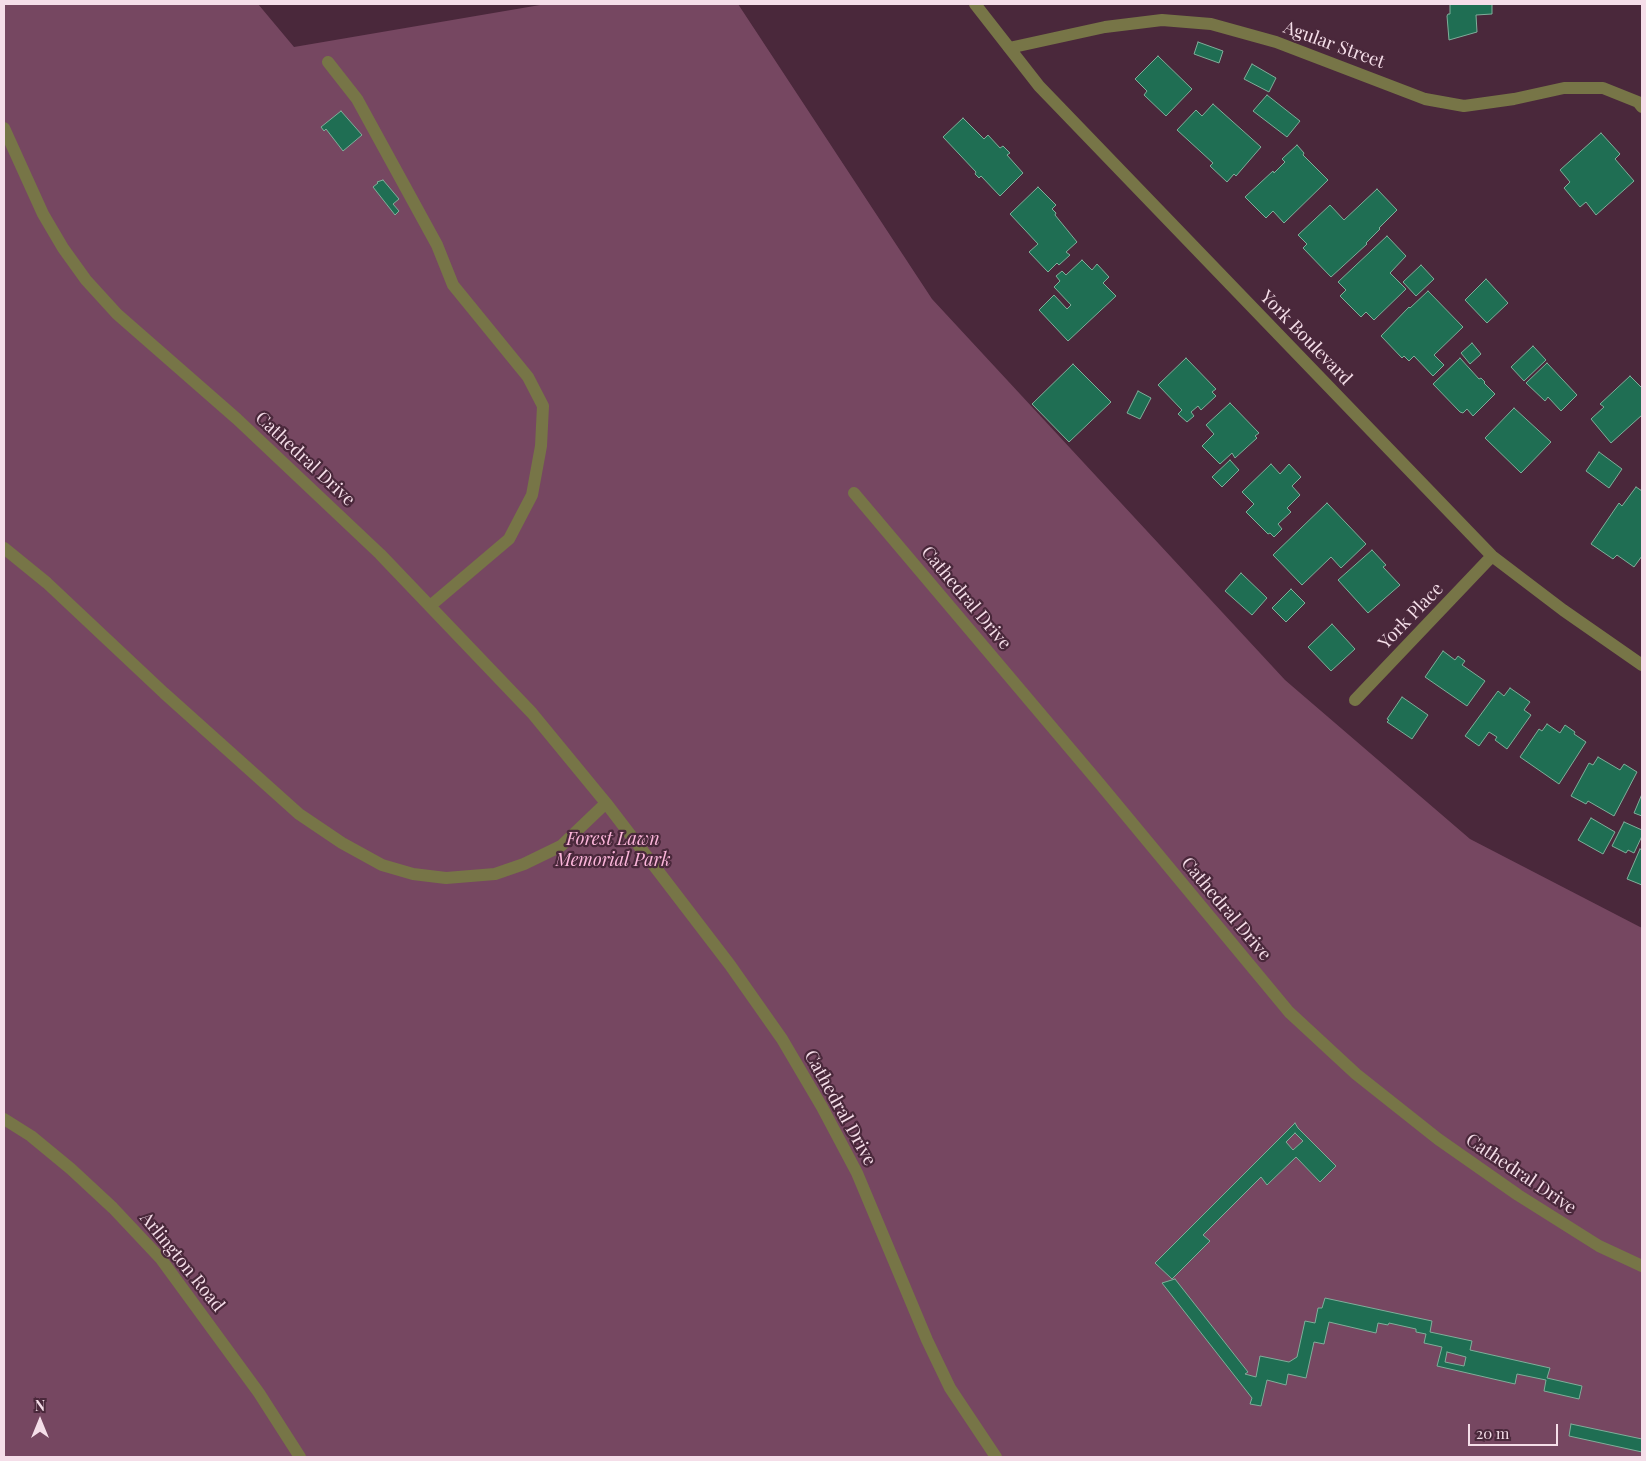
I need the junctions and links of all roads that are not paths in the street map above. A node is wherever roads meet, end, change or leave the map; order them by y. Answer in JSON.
{"nodes":[{"id":1,"x":975,"y":4,"type":"edge"},
{"id":2,"x":1009,"y":48,"type":"junction"},
{"id":3,"x":328,"y":62,"type":"dead end"},
{"id":4,"x":1642,"y":107,"type":"edge"},
{"id":5,"x":4,"y":128,"type":"edge"},
{"id":6,"x":854,"y":493,"type":"dead end"},
{"id":7,"x":4,"y":548,"type":"edge"},
{"id":8,"x":1492,"y":556,"type":"junction"},
{"id":9,"x":430,"y":606,"type":"junction"},
{"id":10,"x":1642,"y":665,"type":"edge"},
{"id":11,"x":1355,"y":700,"type":"dead end"},
{"id":12,"x":606,"y":803,"type":"junction"},
{"id":13,"x":4,"y":1120,"type":"edge"},
{"id":14,"x":1642,"y":1266,"type":"edge"},
{"id":15,"x":300,"y":1457,"type":"edge"},
{"id":16,"x":996,"y":1457,"type":"edge"}],
"edges":[{"from":1,"to":2,"type":"street","name":"York Boulevard"},
{"from":2,"to":4,"type":"street","name":"Agular Street"},
{"from":2,"to":8,"type":"street","name":"York Boulevard"},
{"from":3,"to":9,"type":"street"},
{"from":5,"to":9,"type":"street","name":"Cathedral Drive"},
{"from":6,"to":14,"type":"street","name":"Cathedral Drive"},
{"from":7,"to":12,"type":"street"},
{"from":8,"to":10,"type":"street","name":"York Boulevard"},
{"from":8,"to":11,"type":"street","name":"York Place"},
{"from":9,"to":12,"type":"street","name":"Cathedral Drive"},
{"from":12,"to":16,"type":"street","name":"Cathedral Drive"},
{"from":13,"to":15,"type":"street","name":"Arlington Road"}]}
